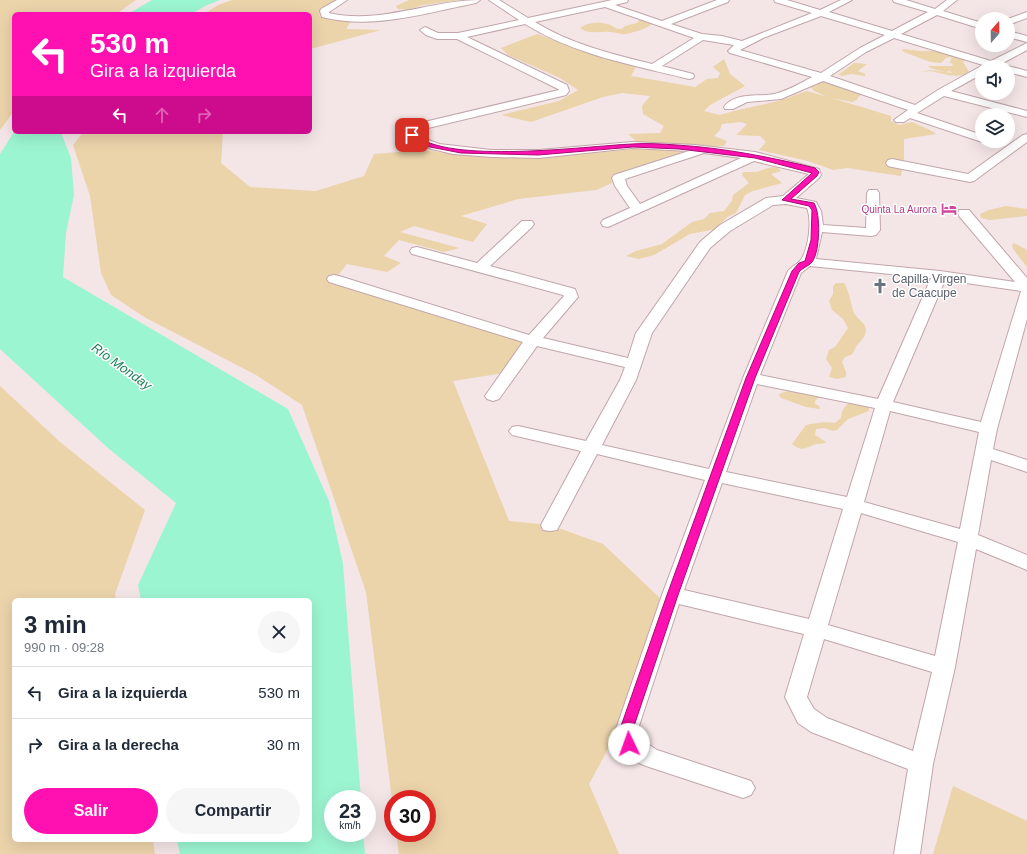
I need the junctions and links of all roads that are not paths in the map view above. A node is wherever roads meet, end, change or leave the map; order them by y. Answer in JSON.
{"nodes":[{"id":1,"x":343,"y":0,"type":"edge"},
{"id":2,"x":476,"y":0,"type":"edge"},
{"id":3,"x":493,"y":0,"type":"edge"},
{"id":4,"x":621,"y":0,"type":"edge"},
{"id":5,"x":725,"y":0,"type":"edge"},
{"id":6,"x":778,"y":0,"type":"edge"},
{"id":7,"x":848,"y":0,"type":"edge"},
{"id":8,"x":897,"y":0,"type":"edge"},
{"id":9,"x":953,"y":0,"type":"edge"},
{"id":10,"x":604,"y":4,"type":"junction"},
{"id":11,"x":936,"y":12,"type":"junction"},
{"id":12,"x":822,"y":13,"type":"junction"},
{"id":13,"x":1027,"y":15,"type":"edge"},
{"id":14,"x":1015,"y":19,"type":"edge"},
{"id":15,"x":528,"y":22,"type":"junction"},
{"id":16,"x":662,"y":24,"type":"junction"},
{"id":17,"x":975,"y":24,"type":"edge"},
{"id":18,"x":425,"y":30,"type":"dead end"},
{"id":19,"x":892,"y":35,"type":"junction"},
{"id":20,"x":458,"y":36,"type":"junction"},
{"id":21,"x":1015,"y":36,"type":"edge"},
{"id":22,"x":701,"y":37,"type":"junction"},
{"id":23,"x":1026,"y":40,"type":"edge"},
{"id":24,"x":743,"y":44,"type":"junction"},
{"id":25,"x":999,"y":60,"type":"edge"},
{"id":26,"x":975,"y":62,"type":"edge"},
{"id":27,"x":654,"y":67,"type":"junction"},
{"id":28,"x":1015,"y":71,"type":"edge"},
{"id":29,"x":1027,"y":74,"type":"edge"},
{"id":30,"x":975,"y":75,"type":"edge"},
{"id":31,"x":689,"y":76,"type":"dead end"},
{"id":32,"x":822,"y":77,"type":"junction"},
{"id":33,"x":942,"y":92,"type":"junction"},
{"id":34,"x":729,"y":107,"type":"dead end"},
{"id":35,"x":909,"y":114,"type":"junction"},
{"id":36,"x":1027,"y":114,"type":"edge"},
{"id":37,"x":975,"y":137,"type":"edge"},
{"id":38,"x":1027,"y":137,"type":"edge"},
{"id":39,"x":1007,"y":148,"type":"edge"},
{"id":40,"x":1010,"y":149,"type":"junction"},
{"id":41,"x":707,"y":150,"type":"junction"},
{"id":42,"x":755,"y":156,"type":"junction"},
{"id":43,"x":892,"y":163,"type":"dead end"},
{"id":44,"x":873,"y":193,"type":"dead end"},
{"id":45,"x":786,"y":200,"type":"junction"},
{"id":46,"x":636,"y":209,"type":"junction"},
{"id":47,"x":964,"y":213,"type":"dead end"},
{"id":48,"x":608,"y":223,"type":"dead end"},
{"id":49,"x":526,"y":224,"type":"dead end"},
{"id":50,"x":816,"y":228,"type":"junction"},
{"id":51,"x":417,"y":251,"type":"dead end"},
{"id":52,"x":808,"y":262,"type":"junction"},
{"id":53,"x":480,"y":268,"type":"junction"},
{"id":54,"x":940,"y":275,"type":"junction"},
{"id":55,"x":334,"y":279,"type":"dead end"},
{"id":56,"x":1027,"y":288,"type":"edge"},
{"id":57,"x":1027,"y":293,"type":"edge"},
{"id":58,"x":1022,"y":326,"type":"edge"},
{"id":59,"x":533,"y":340,"type":"junction"},
{"id":60,"x":632,"y":364,"type":"junction"},
{"id":61,"x":751,"y":378,"type":"junction"},
{"id":62,"x":493,"y":396,"type":"dead end"},
{"id":63,"x":884,"y":405,"type":"junction"},
{"id":64,"x":988,"y":429,"type":"junction"},
{"id":65,"x":518,"y":431,"type":"dead end"},
{"id":66,"x":592,"y":448,"type":"junction"},
{"id":67,"x":984,"y":452,"type":"junction"},
{"id":68,"x":1027,"y":466,"type":"edge"},
{"id":69,"x":715,"y":476,"type":"junction"},
{"id":70,"x":854,"y":505,"type":"junction"},
{"id":71,"x":550,"y":526,"type":"dead end"},
{"id":72,"x":968,"y":538,"type":"junction"},
{"id":73,"x":1027,"y":563,"type":"edge"},
{"id":74,"x":672,"y":595,"type":"junction"},
{"id":75,"x":816,"y":629,"type":"junction"},
{"id":76,"x":944,"y":667,"type":"junction"},
{"id":77,"x":921,"y":764,"type":"junction"},
{"id":78,"x":743,"y":788,"type":"dead end"},
{"id":79,"x":907,"y":854,"type":"edge"}],
"edges":[{"from":1,"to":2,"type":"street"},
{"from":3,"to":15,"type":"street"},
{"from":4,"to":10,"type":"street"},
{"from":5,"to":16,"type":"street"},
{"from":6,"to":12,"type":"street"},
{"from":7,"to":12,"type":"street"},
{"from":8,"to":11,"type":"street"},
{"from":9,"to":11,"type":"street"},
{"from":10,"to":15,"type":"street"},
{"from":10,"to":16,"type":"street"},
{"from":11,"to":17,"type":"street"},
{"from":11,"to":19,"type":"street"},
{"from":12,"to":19,"type":"street"},
{"from":12,"to":24,"type":"street"},
{"from":13,"to":14,"type":"street"},
{"from":15,"to":20,"type":"street"},
{"from":15,"to":27,"type":"street"},
{"from":16,"to":22,"type":"street"},
{"from":18,"to":20,"type":"street"},
{"from":19,"to":26,"type":"street"},
{"from":19,"to":32,"type":"street"},
{"from":20,"to":41,"type":"street"},
{"from":21,"to":23,"type":"street"},
{"from":22,"to":24,"type":"street"},
{"from":22,"to":27,"type":"street"},
{"from":23,"to":25,"type":"street"},
{"from":24,"to":32,"type":"street"},
{"from":27,"to":31,"type":"street"},
{"from":28,"to":29,"type":"street"},
{"from":30,"to":33,"type":"street"},
{"from":32,"to":34,"type":"street"},
{"from":32,"to":35,"type":"street"},
{"from":33,"to":35,"type":"street"},
{"from":33,"to":36,"type":"street"},
{"from":35,"to":37,"type":"street"},
{"from":38,"to":40,"type":"street"},
{"from":39,"to":40,"type":"street"},
{"from":40,"to":43,"type":"street"},
{"from":41,"to":42,"type":"street"},
{"from":41,"to":46,"type":"street"},
{"from":42,"to":45,"type":"street"},
{"from":42,"to":46,"type":"street"},
{"from":44,"to":50,"type":"street"},
{"from":45,"to":50,"type":"street"},
{"from":45,"to":60,"type":"street"},
{"from":46,"to":48,"type":"street"},
{"from":47,"to":56,"type":"street"},
{"from":49,"to":53,"type":"street"},
{"from":50,"to":52,"type":"street"},
{"from":51,"to":53,"type":"street"},
{"from":52,"to":54,"type":"street"},
{"from":52,"to":61,"type":"street"},
{"from":53,"to":59,"type":"street"},
{"from":54,"to":56,"type":"street"},
{"from":54,"to":63,"type":"street"},
{"from":55,"to":59,"type":"street"},
{"from":57,"to":58,"type":"street"},
{"from":58,"to":64,"type":"street"},
{"from":59,"to":60,"type":"street"},
{"from":59,"to":62,"type":"street"},
{"from":60,"to":66,"type":"street"},
{"from":61,"to":63,"type":"street"},
{"from":61,"to":69,"type":"street"},
{"from":63,"to":64,"type":"street"},
{"from":63,"to":70,"type":"street"},
{"from":64,"to":67,"type":"street"},
{"from":65,"to":66,"type":"street"},
{"from":66,"to":69,"type":"street"},
{"from":66,"to":71,"type":"street"},
{"from":67,"to":68,"type":"street"},
{"from":67,"to":72,"type":"street"},
{"from":69,"to":70,"type":"street"},
{"from":69,"to":74,"type":"street"},
{"from":70,"to":72,"type":"street"},
{"from":70,"to":75,"type":"street"},
{"from":72,"to":73,"type":"street"},
{"from":72,"to":76,"type":"street"},
{"from":74,"to":75,"type":"street"},
{"from":74,"to":78,"type":"street"},
{"from":75,"to":76,"type":"street"},
{"from":75,"to":77,"type":"street"},
{"from":76,"to":77,"type":"street"},
{"from":77,"to":79,"type":"street"}]}
